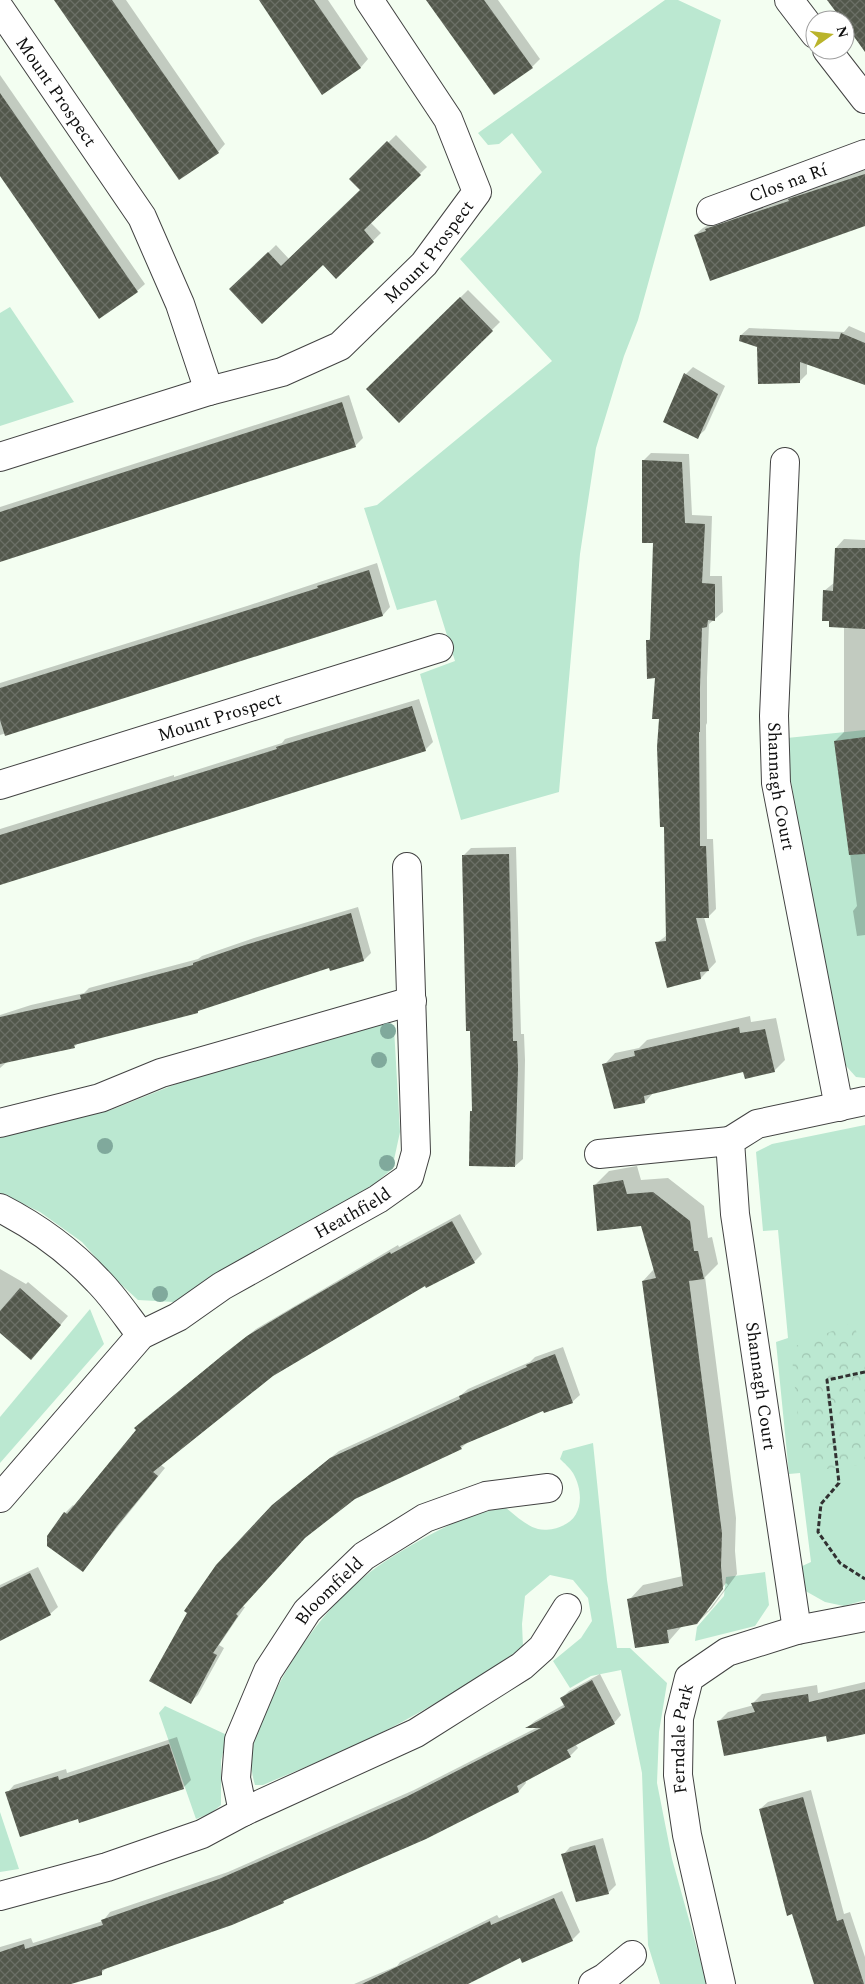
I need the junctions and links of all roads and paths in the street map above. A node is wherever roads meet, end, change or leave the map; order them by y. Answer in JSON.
{"nodes":[{"id":1,"x":369,"y":0,"type":"edge"},
{"id":2,"x":789,"y":0,"type":"edge"},
{"id":3,"x":0,"y":9,"type":"edge"},
{"id":4,"x":805,"y":21,"type":"edge"},
{"id":5,"x":835,"y":60,"type":"edge"},
{"id":6,"x":865,"y":100,"type":"edge"},
{"id":7,"x":865,"y":154,"type":"edge"},
{"id":8,"x":711,"y":211,"type":"dead end"},
{"id":9,"x":209,"y":391,"type":"junction"},
{"id":10,"x":0,"y":457,"type":"edge"},
{"id":11,"x":784,"y":462,"type":"dead end"},
{"id":12,"x":439,"y":648,"type":"dead end"},
{"id":13,"x":0,"y":785,"type":"edge"},
{"id":14,"x":407,"y":867,"type":"dead end"},
{"id":15,"x":412,"y":1000,"type":"junction"},
{"id":16,"x":852,"y":1104,"type":"edge"},
{"id":17,"x":0,"y":1123,"type":"edge"},
{"id":18,"x":730,"y":1141,"type":"junction"},
{"id":19,"x":599,"y":1154,"type":"dead end"},
{"id":20,"x":0,"y":1208,"type":"edge"},
{"id":21,"x":141,"y":1335,"type":"junction"},
{"id":22,"x":865,"y":1372,"type":"edge"},
{"id":23,"x":548,"y":1488,"type":"dead end"},
{"id":24,"x":0,"y":1498,"type":"edge"},
{"id":25,"x":865,"y":1579,"type":"edge"},
{"id":26,"x":567,"y":1608,"type":"dead end"},
{"id":27,"x":865,"y":1616,"type":"edge"},
{"id":28,"x":797,"y":1630,"type":"junction"},
{"id":29,"x":243,"y":1812,"type":"junction"},
{"id":30,"x":0,"y":1896,"type":"edge"},
{"id":31,"x":632,"y":1955,"type":"dead end"},
{"id":32,"x":593,"y":1984,"type":"edge"},
{"id":33,"x":721,"y":1984,"type":"edge"}],
"edges":[{"from":1,"to":9,"type":"street","name":"Mount Prospect"},
{"from":2,"to":4,"type":"street"},
{"from":3,"to":9,"type":"street","name":"Mount Prospect"},
{"from":5,"to":6,"type":"street"},
{"from":7,"to":8,"type":"street","name":"Clos na Rí"},
{"from":9,"to":10,"type":"street","name":"Mount Prospect"},
{"from":11,"to":16,"type":"street","name":"Shannagh Court"},
{"from":12,"to":13,"type":"street","name":"Mount Prospect"},
{"from":14,"to":15,"type":"street","name":"Heathfield"},
{"from":15,"to":17,"type":"street"},
{"from":15,"to":21,"type":"street","name":"Heathfield"},
{"from":16,"to":18,"type":"street","name":"Shannagh Court"},
{"from":18,"to":19,"type":"street","name":"Shannagh Court"},
{"from":18,"to":28,"type":"street","name":"Shannagh Court"},
{"from":20,"to":21,"type":"street"},
{"from":21,"to":24,"type":"street","name":"Heathfield"},
{"from":22,"to":25,"type":"path"},
{"from":23,"to":29,"type":"street","name":"Bloomfield"},
{"from":26,"to":29,"type":"street"},
{"from":27,"to":28,"type":"street","name":"Ferndale Park"},
{"from":28,"to":33,"type":"street","name":"Ferndale Park"},
{"from":29,"to":30,"type":"street"},
{"from":31,"to":32,"type":"street"}]}
